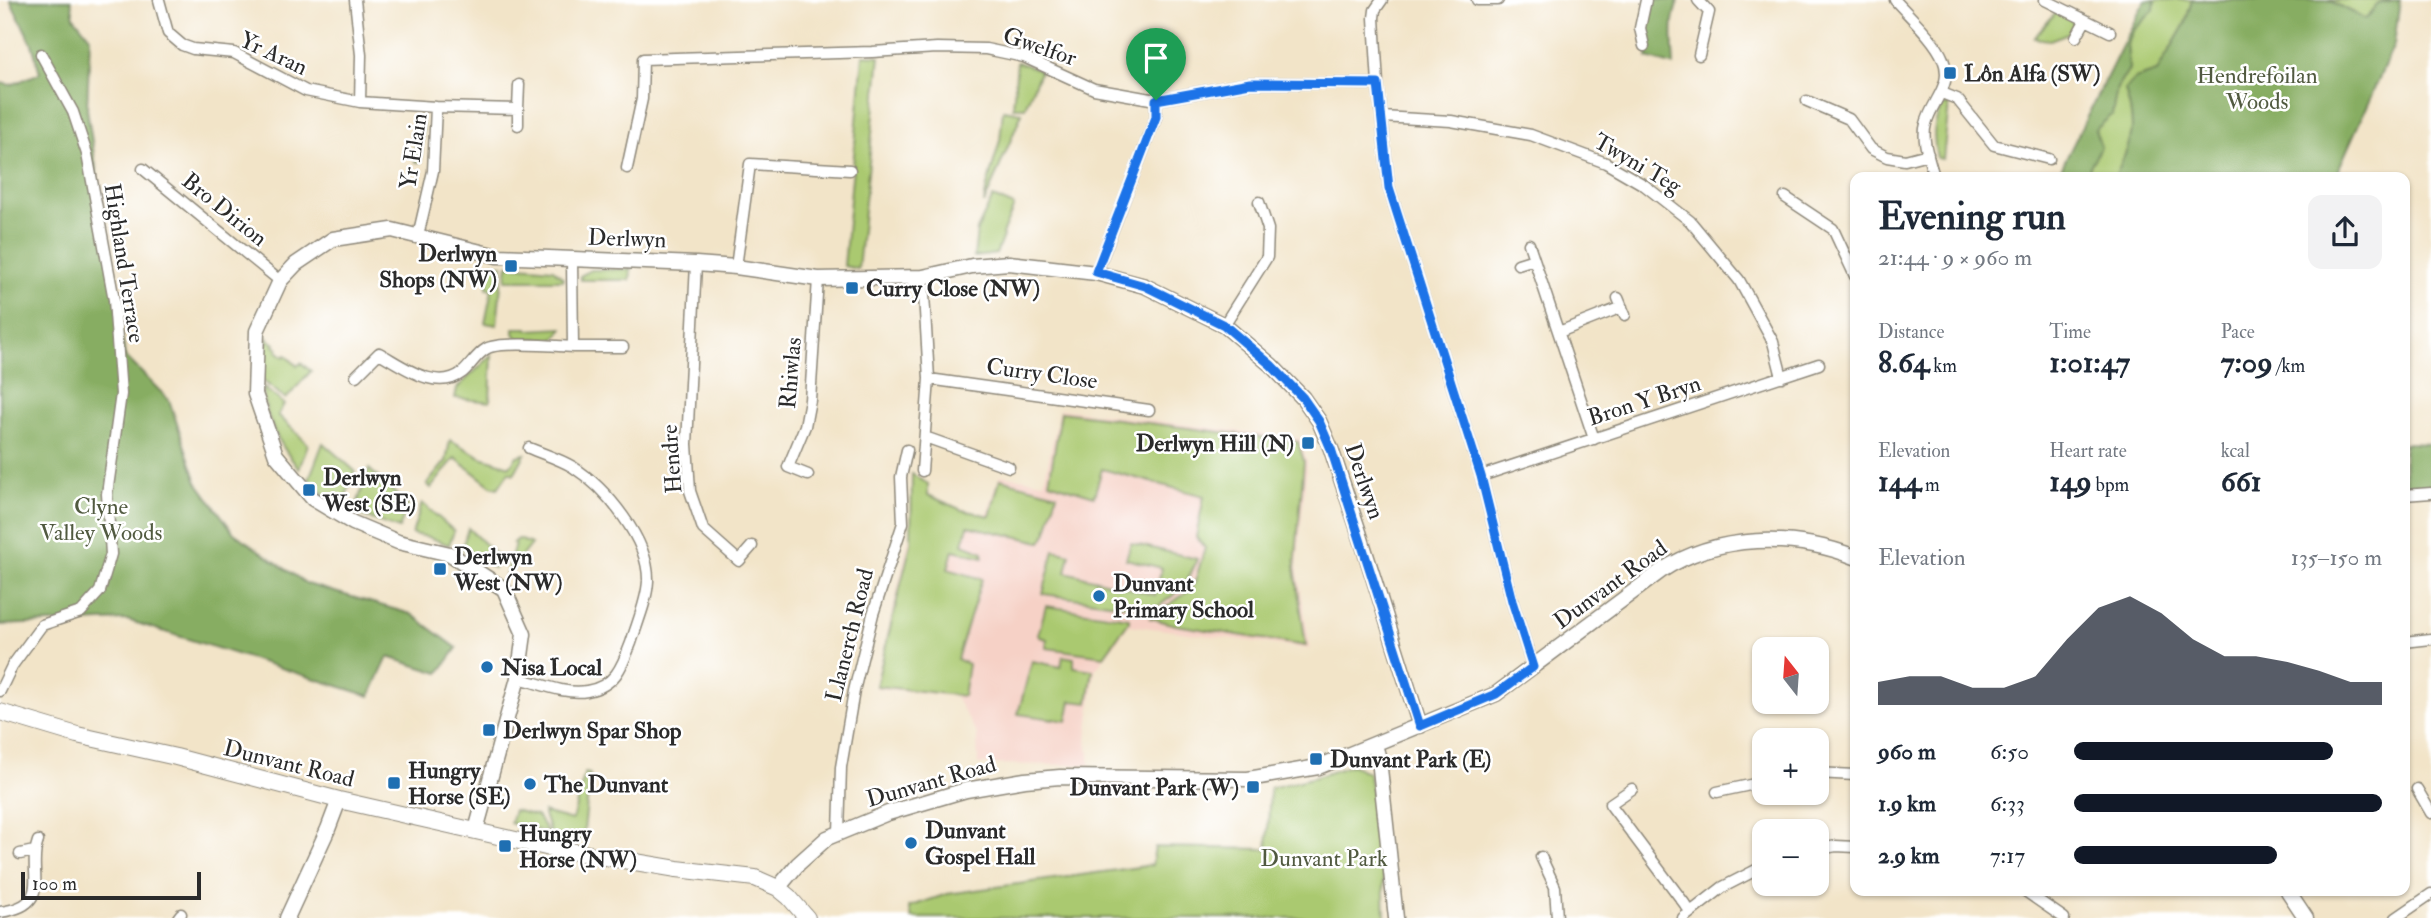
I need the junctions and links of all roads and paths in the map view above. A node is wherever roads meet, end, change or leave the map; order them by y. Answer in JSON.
{"nodes":[{"id":1,"x":159,"y":0,"type":"edge"},
{"id":2,"x":355,"y":0,"type":"edge"},
{"id":3,"x":1477,"y":0,"type":"edge"},
{"id":4,"x":1498,"y":0,"type":"edge"},
{"id":5,"x":1646,"y":0,"type":"edge"},
{"id":6,"x":1698,"y":0,"type":"edge"},
{"id":7,"x":1895,"y":0,"type":"edge"},
{"id":8,"x":2046,"y":0,"type":"edge"},
{"id":9,"x":1380,"y":2,"type":"edge"},
{"id":10,"x":2085,"y":21,"type":"junction"},
{"id":11,"x":2110,"y":32,"type":"dead end"},
{"id":12,"x":2076,"y":37,"type":"dead end"},
{"id":13,"x":1644,"y":46,"type":"dead end"},
{"id":14,"x":642,"y":47,"type":"dead end"},
{"id":15,"x":41,"y":54,"type":"dead end"},
{"id":16,"x":1699,"y":55,"type":"dead end"},
{"id":17,"x":643,"y":59,"type":"junction"},
{"id":18,"x":1378,"y":84,"type":"junction"},
{"id":19,"x":519,"y":85,"type":"dead end"},
{"id":20,"x":1942,"y":93,"type":"junction"},
{"id":21,"x":1156,"y":100,"type":"junction"},
{"id":22,"x":360,"y":102,"type":"junction"},
{"id":23,"x":1807,"y":102,"type":"dead end"},
{"id":24,"x":436,"y":107,"type":"junction"},
{"id":25,"x":518,"y":109,"type":"junction"},
{"id":26,"x":1382,"y":117,"type":"junction"},
{"id":27,"x":517,"y":125,"type":"dead end"},
{"id":28,"x":1928,"y":154,"type":"junction"},
{"id":29,"x":2049,"y":159,"type":"dead end"},
{"id":30,"x":627,"y":168,"type":"dead end"},
{"id":31,"x":144,"y":169,"type":"dead end"},
{"id":32,"x":850,"y":170,"type":"dead end"},
{"id":33,"x":1933,"y":172,"type":"edge"},
{"id":34,"x":1785,"y":197,"type":"dead end"},
{"id":35,"x":1259,"y":202,"type":"dead end"},
{"id":36,"x":418,"y":236,"type":"junction"},
{"id":37,"x":1529,"y":244,"type":"dead end"},
{"id":38,"x":572,"y":259,"type":"junction"},
{"id":39,"x":1534,"y":259,"type":"junction"},
{"id":40,"x":696,"y":264,"type":"junction"},
{"id":41,"x":1518,"y":264,"type":"dead end"},
{"id":42,"x":1850,"y":265,"type":"edge"},
{"id":43,"x":736,"y":267,"type":"junction"},
{"id":44,"x":1096,"y":272,"type":"junction"},
{"id":45,"x":923,"y":277,"type":"junction"},
{"id":46,"x":818,"y":279,"type":"junction"},
{"id":47,"x":280,"y":281,"type":"junction"},
{"id":48,"x":1622,"y":307,"type":"dead end"},
{"id":49,"x":1224,"y":325,"type":"junction"},
{"id":50,"x":1559,"y":332,"type":"junction"},
{"id":51,"x":573,"y":346,"type":"junction"},
{"id":52,"x":623,"y":347,"type":"dead end"},
{"id":53,"x":1819,"y":364,"type":"dead end"},
{"id":54,"x":356,"y":376,"type":"dead end"},
{"id":55,"x":1782,"y":377,"type":"junction"},
{"id":56,"x":690,"y":379,"type":"junction"},
{"id":57,"x":704,"y":379,"type":"dead end"},
{"id":58,"x":929,"y":379,"type":"junction"},
{"id":59,"x":1149,"y":410,"type":"dead end"},
{"id":60,"x":925,"y":437,"type":"junction"},
{"id":61,"x":1594,"y":439,"type":"junction"},
{"id":62,"x":529,"y":448,"type":"dead end"},
{"id":63,"x":907,"y":450,"type":"dead end"},
{"id":64,"x":788,"y":467,"type":"junction"},
{"id":65,"x":1009,"y":467,"type":"dead end"},
{"id":66,"x":922,"y":471,"type":"dead end"},
{"id":67,"x":808,"y":475,"type":"dead end"},
{"id":68,"x":1481,"y":476,"type":"junction"},
{"id":69,"x":782,"y":479,"type":"dead end"},
{"id":70,"x":2431,"y":493,"type":"edge"},
{"id":71,"x":2410,"y":495,"type":"edge"},
{"id":72,"x":752,"y":546,"type":"dead end"},
{"id":73,"x":1850,"y":556,"type":"edge"},
{"id":74,"x":738,"y":561,"type":"junction"},
{"id":75,"x":748,"y":570,"type":"dead end"},
{"id":76,"x":2431,"y":639,"type":"edge"},
{"id":77,"x":2410,"y":641,"type":"edge"},
{"id":78,"x":1533,"y":667,"type":"junction"},
{"id":79,"x":519,"y":678,"type":"junction"},
{"id":80,"x":0,"y":691,"type":"edge"},
{"id":81,"x":0,"y":712,"type":"edge"},
{"id":82,"x":1420,"y":726,"type":"junction"},
{"id":83,"x":1375,"y":745,"type":"junction"},
{"id":84,"x":1829,"y":774,"type":"edge"},
{"id":85,"x":1850,"y":775,"type":"edge"},
{"id":86,"x":1752,"y":785,"type":"edge"},
{"id":87,"x":1632,"y":789,"type":"dead end"},
{"id":88,"x":2416,"y":789,"type":"dead end"},
{"id":89,"x":1717,"y":792,"type":"dead end"},
{"id":90,"x":339,"y":800,"type":"junction"},
{"id":91,"x":2431,"y":813,"type":"edge"},
{"id":92,"x":476,"y":830,"type":"junction"},
{"id":93,"x":839,"y":833,"type":"junction"},
{"id":94,"x":1829,"y":847,"type":"edge"},
{"id":95,"x":1850,"y":847,"type":"edge"},
{"id":96,"x":20,"y":854,"type":"dead end"},
{"id":97,"x":1541,"y":857,"type":"dead end"},
{"id":98,"x":1752,"y":872,"type":"edge"},
{"id":99,"x":778,"y":888,"type":"junction"},
{"id":100,"x":2431,"y":894,"type":"edge"},
{"id":101,"x":2032,"y":896,"type":"edge"},
{"id":102,"x":2291,"y":896,"type":"edge"},
{"id":103,"x":0,"y":912,"type":"edge"},
{"id":104,"x":1686,"y":914,"type":"edge"},
{"id":105,"x":287,"y":918,"type":"edge"},
{"id":106,"x":807,"y":918,"type":"edge"},
{"id":107,"x":1396,"y":918,"type":"edge"},
{"id":108,"x":1557,"y":918,"type":"edge"},
{"id":109,"x":2064,"y":918,"type":"edge"},
{"id":110,"x":2306,"y":918,"type":"edge"},
{"id":111,"x":2396,"y":918,"type":"edge"}],
"edges":[{"from":1,"to":22,"type":"street","name":"Yr Aran"},
{"from":2,"to":22,"type":"street"},
{"from":3,"to":4,"type":"street"},
{"from":5,"to":13,"type":"street"},
{"from":6,"to":16,"type":"street"},
{"from":7,"to":20,"type":"street"},
{"from":8,"to":10,"type":"street"},
{"from":9,"to":18,"type":"street"},
{"from":10,"to":11,"type":"street"},
{"from":10,"to":12,"type":"street"},
{"from":14,"to":17,"type":"street"},
{"from":15,"to":80,"type":"street","name":"Highland Terrace"},
{"from":17,"to":21,"type":"street","name":"Gwelfor"},
{"from":17,"to":30,"type":"street"},
{"from":18,"to":21,"type":"street","name":"Gwelfor"},
{"from":18,"to":26,"type":"street"},
{"from":19,"to":25,"type":"street"},
{"from":20,"to":28,"type":"street"},
{"from":20,"to":29,"type":"street"},
{"from":21,"to":44,"type":"street"},
{"from":22,"to":24,"type":"street","name":"Yr Aran"},
{"from":23,"to":28,"type":"street"},
{"from":24,"to":25,"type":"street","name":"Yr Elain"},
{"from":24,"to":36,"type":"street","name":"Yr Elain"},
{"from":25,"to":27,"type":"street"},
{"from":26,"to":55,"type":"street","name":"Twyni Teg"},
{"from":26,"to":68,"type":"street"},
{"from":28,"to":33,"type":"street"},
{"from":31,"to":47,"type":"street","name":"Bro Dirion"},
{"from":32,"to":43,"type":"street"},
{"from":34,"to":42,"type":"street"},
{"from":35,"to":49,"type":"street"},
{"from":36,"to":38,"type":"street","name":"Derlwyn"},
{"from":36,"to":47,"type":"street","name":"Derlwyn"},
{"from":37,"to":39,"type":"street"},
{"from":38,"to":40,"type":"street","name":"Derlwyn"},
{"from":38,"to":51,"type":"street"},
{"from":39,"to":41,"type":"street"},
{"from":39,"to":50,"type":"street"},
{"from":40,"to":43,"type":"street","name":"Derlwyn"},
{"from":40,"to":56,"type":"street","name":"Hendre"},
{"from":43,"to":46,"type":"street","name":"Derlwyn"},
{"from":44,"to":45,"type":"street","name":"Derlwyn"},
{"from":44,"to":49,"type":"street","name":"Derlwyn"},
{"from":45,"to":46,"type":"street","name":"Derlwyn"},
{"from":45,"to":58,"type":"street"},
{"from":46,"to":64,"type":"street","name":"Rhiwlas"},
{"from":47,"to":79,"type":"street","name":"Derlwyn"},
{"from":48,"to":50,"type":"street"},
{"from":49,"to":82,"type":"street","name":"Derlwyn"},
{"from":50,"to":61,"type":"street"},
{"from":51,"to":52,"type":"street"},
{"from":51,"to":54,"type":"street"},
{"from":53,"to":55,"type":"street","name":"Bron Y Bryn"},
{"from":55,"to":61,"type":"street","name":"Bron Y Bryn"},
{"from":56,"to":57,"type":"street"},
{"from":56,"to":74,"type":"street","name":"Hendre"},
{"from":58,"to":59,"type":"street","name":"Curry Close"},
{"from":58,"to":60,"type":"street"},
{"from":60,"to":65,"type":"street"},
{"from":60,"to":66,"type":"street"},
{"from":61,"to":68,"type":"street","name":"Bron Y Bryn"},
{"from":62,"to":79,"type":"street"},
{"from":63,"to":93,"type":"street","name":"Llanerch Road"},
{"from":64,"to":67,"type":"street"},
{"from":64,"to":69,"type":"street","name":"Rhiwlas"},
{"from":68,"to":78,"type":"street"},
{"from":70,"to":71,"type":"street"},
{"from":72,"to":74,"type":"street"},
{"from":73,"to":78,"type":"street","name":"Dunvant Road"},
{"from":74,"to":75,"type":"street","name":"Hendre"},
{"from":76,"to":77,"type":"street"},
{"from":78,"to":82,"type":"street","name":"Dunvant Road"},
{"from":79,"to":92,"type":"street","name":"Derlwyn"},
{"from":81,"to":90,"type":"main road","name":"Dunvant Road"},
{"from":82,"to":83,"type":"street","name":"Dunvant Road"},
{"from":83,"to":93,"type":"street","name":"Dunvant Road"},
{"from":83,"to":107,"type":"street"},
{"from":84,"to":85,"type":"street"},
{"from":86,"to":89,"type":"street"},
{"from":87,"to":104,"type":"street"},
{"from":88,"to":91,"type":"street"},
{"from":90,"to":92,"type":"main road","name":"Dunvant Road"},
{"from":90,"to":105,"type":"street"},
{"from":92,"to":99,"type":"main road","name":"Dunvant Road"},
{"from":93,"to":99,"type":"street","name":"Dunvant Road"},
{"from":94,"to":95,"type":"street"},
{"from":96,"to":103,"type":"street"},
{"from":97,"to":108,"type":"street"},
{"from":98,"to":104,"type":"street"},
{"from":99,"to":106,"type":"main road"},
{"from":100,"to":111,"type":"street"},
{"from":101,"to":109,"type":"street"},
{"from":102,"to":110,"type":"street"}]}
